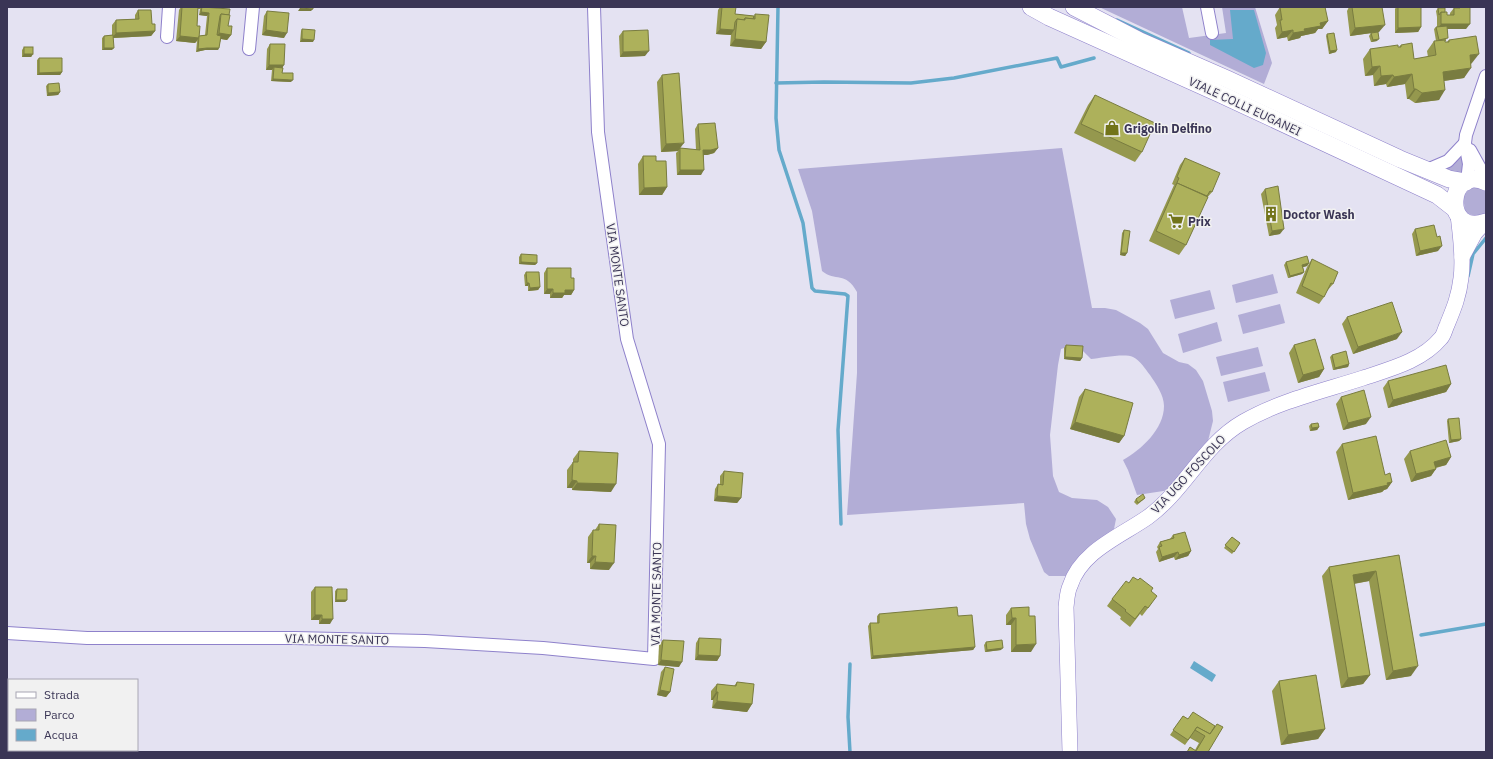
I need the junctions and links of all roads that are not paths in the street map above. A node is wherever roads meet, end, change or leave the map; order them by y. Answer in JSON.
{"nodes":[{"id":1,"x":169,"y":7,"type":"edge"},
{"id":2,"x":253,"y":7,"type":"edge"},
{"id":3,"x":594,"y":7,"type":"edge"},
{"id":4,"x":1031,"y":7,"type":"edge"},
{"id":5,"x":1074,"y":7,"type":"edge"},
{"id":6,"x":1208,"y":7,"type":"edge"},
{"id":7,"x":1212,"y":33,"type":"dead end"},
{"id":8,"x":167,"y":37,"type":"dead end"},
{"id":9,"x":249,"y":49,"type":"dead end"},
{"id":10,"x":1486,"y":76,"type":"edge"},
{"id":11,"x":1466,"y":142,"type":"junction"},
{"id":12,"x":1427,"y":170,"type":"junction"},
{"id":13,"x":1486,"y":180,"type":"edge"},
{"id":14,"x":1467,"y":182,"type":"junction"},
{"id":15,"x":1457,"y":212,"type":"junction"},
{"id":16,"x":1486,"y":222,"type":"edge"},
{"id":17,"x":1462,"y":257,"type":"junction"},
{"id":18,"x":7,"y":634,"type":"edge"},
{"id":19,"x":1070,"y":752,"type":"edge"}],
"edges":[{"from":1,"to":8,"type":"street"},
{"from":2,"to":9,"type":"street"},
{"from":3,"to":18,"type":"street","name":"VIA MONTE SANTO"},
{"from":4,"to":15,"type":"main road","name":"VIALE COLLI EUGANEI"},
{"from":5,"to":12,"type":"main road","name":"VIALE COLLI EUGANEI"},
{"from":6,"to":7,"type":"street"},
{"from":10,"to":11,"type":"street"},
{"from":11,"to":12,"type":"street"},
{"from":11,"to":13,"type":"street"},
{"from":11,"to":14,"type":"street"},
{"from":12,"to":14,"type":"main road","name":"VIALE COLLI EUGANEI"},
{"from":13,"to":14,"type":"main road","name":"VIALE COLLI EUGANEI"},
{"from":14,"to":15,"type":"main road"},
{"from":15,"to":16,"type":"main road","name":"VIALE COLLI EUGANEI"},
{"from":15,"to":17,"type":"street","name":"VIA UGO FOSCOLO"},
{"from":16,"to":17,"type":"street","name":"VIA UGO FOSCOLO"},
{"from":17,"to":19,"type":"street","name":"VIA UGO FOSCOLO"}]}
